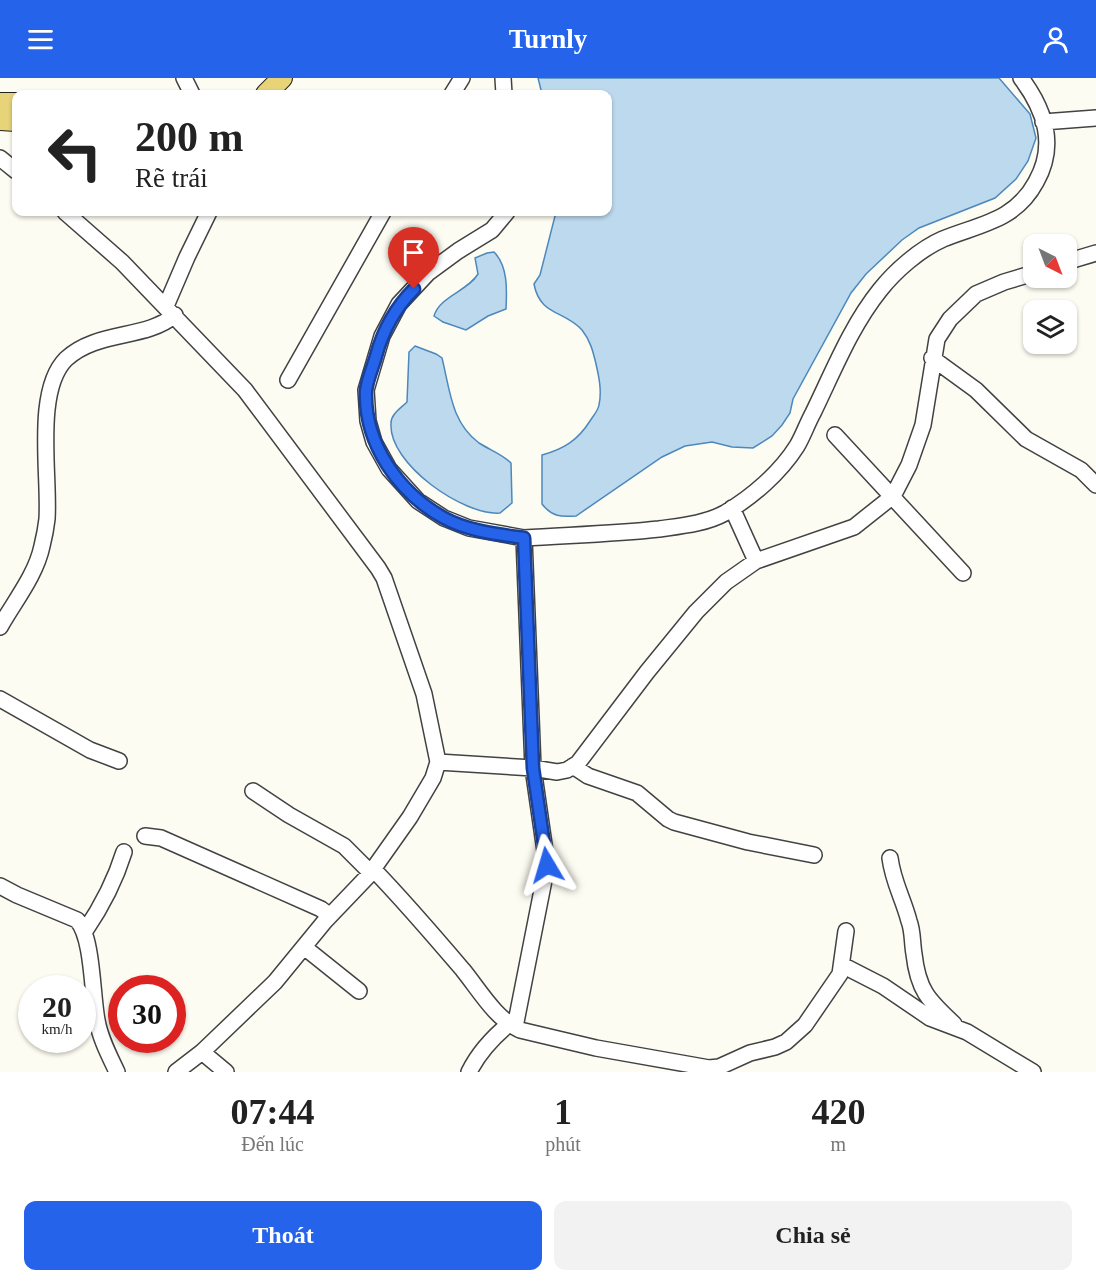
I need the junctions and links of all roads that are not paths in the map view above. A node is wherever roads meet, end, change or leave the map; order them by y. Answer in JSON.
{"nodes":[{"id":1,"x":282,"y":78,"type":"edge"},
{"id":2,"x":1021,"y":78,"type":"edge"},
{"id":3,"x":270,"y":90,"type":"edge"},
{"id":4,"x":1096,"y":118,"type":"edge"},
{"id":5,"x":1043,"y":122,"type":"junction"},
{"id":6,"x":0,"y":158,"type":"edge"},
{"id":7,"x":12,"y":168,"type":"edge"},
{"id":8,"x":70,"y":216,"type":"edge"},
{"id":9,"x":207,"y":216,"type":"edge"},
{"id":10,"x":381,"y":216,"type":"edge"},
{"id":11,"x":504,"y":216,"type":"edge"},
{"id":12,"x":1096,"y":253,"type":"edge"},
{"id":13,"x":1077,"y":259,"type":"edge"},
{"id":14,"x":1023,"y":276,"type":"edge"},
{"id":15,"x":171,"y":311,"type":"junction"},
{"id":16,"x":932,"y":357,"type":"junction"},
{"id":17,"x":288,"y":380,"type":"dead end"},
{"id":18,"x":835,"y":435,"type":"dead end"},
{"id":19,"x":1096,"y":485,"type":"edge"},
{"id":20,"x":893,"y":496,"type":"junction"},
{"id":21,"x":732,"y":508,"type":"junction"},
{"id":22,"x":524,"y":538,"type":"junction"},
{"id":23,"x":756,"y":561,"type":"junction"},
{"id":24,"x":963,"y":573,"type":"dead end"},
{"id":25,"x":0,"y":627,"type":"edge"},
{"id":26,"x":0,"y":699,"type":"edge"},
{"id":27,"x":119,"y":761,"type":"dead end"},
{"id":28,"x":438,"y":762,"type":"junction"},
{"id":29,"x":573,"y":766,"type":"junction"},
{"id":30,"x":533,"y":768,"type":"junction"},
{"id":31,"x":253,"y":791,"type":"dead end"},
{"id":32,"x":145,"y":836,"type":"dead end"},
{"id":33,"x":124,"y":852,"type":"dead end"},
{"id":34,"x":814,"y":855,"type":"dead end"},
{"id":35,"x":890,"y":858,"type":"dead end"},
{"id":36,"x":373,"y":871,"type":"junction"},
{"id":37,"x":0,"y":885,"type":"edge"},
{"id":38,"x":330,"y":916,"type":"junction"},
{"id":39,"x":846,"y":931,"type":"dead end"},
{"id":40,"x":85,"y":932,"type":"junction"},
{"id":41,"x":304,"y":947,"type":"junction"},
{"id":42,"x":842,"y":965,"type":"junction"},
{"id":43,"x":359,"y":991,"type":"dead end"},
{"id":44,"x":512,"y":1025,"type":"junction"},
{"id":45,"x":959,"y":1029,"type":"junction"},
{"id":46,"x":202,"y":1052,"type":"junction"},
{"id":47,"x":727,"y":1068,"type":"edge"},
{"id":48,"x":117,"y":1072,"type":"edge"},
{"id":49,"x":176,"y":1072,"type":"edge"},
{"id":50,"x":226,"y":1072,"type":"edge"},
{"id":51,"x":469,"y":1072,"type":"edge"},
{"id":52,"x":1034,"y":1072,"type":"edge"}],
"edges":[{"from":1,"to":3,"type":"main road"},
{"from":2,"to":5,"type":"street"},
{"from":4,"to":5,"type":"street"},
{"from":5,"to":21,"type":"street"},
{"from":6,"to":7,"type":"street"},
{"from":8,"to":15,"type":"street"},
{"from":9,"to":15,"type":"street"},
{"from":10,"to":17,"type":"street"},
{"from":11,"to":22,"type":"street"},
{"from":12,"to":13,"type":"street"},
{"from":14,"to":16,"type":"street"},
{"from":15,"to":25,"type":"street"},
{"from":15,"to":28,"type":"street"},
{"from":16,"to":19,"type":"street"},
{"from":16,"to":20,"type":"street"},
{"from":18,"to":20,"type":"street"},
{"from":20,"to":23,"type":"street"},
{"from":20,"to":24,"type":"street"},
{"from":21,"to":22,"type":"street"},
{"from":21,"to":23,"type":"street"},
{"from":22,"to":30,"type":"street"},
{"from":23,"to":29,"type":"street"},
{"from":26,"to":27,"type":"street"},
{"from":28,"to":30,"type":"street"},
{"from":28,"to":36,"type":"street"},
{"from":29,"to":30,"type":"street"},
{"from":29,"to":34,"type":"street"},
{"from":30,"to":44,"type":"street"},
{"from":31,"to":36,"type":"street"},
{"from":32,"to":38,"type":"street"},
{"from":33,"to":40,"type":"street"},
{"from":35,"to":45,"type":"street"},
{"from":36,"to":38,"type":"street"},
{"from":36,"to":44,"type":"street"},
{"from":37,"to":40,"type":"street"},
{"from":38,"to":41,"type":"street"},
{"from":39,"to":42,"type":"street"},
{"from":40,"to":48,"type":"street"},
{"from":41,"to":43,"type":"street"},
{"from":41,"to":46,"type":"street"},
{"from":42,"to":45,"type":"street"},
{"from":42,"to":47,"type":"street"},
{"from":44,"to":47,"type":"street"},
{"from":44,"to":51,"type":"street"},
{"from":45,"to":52,"type":"street"},
{"from":46,"to":49,"type":"street"},
{"from":46,"to":50,"type":"street"}]}
